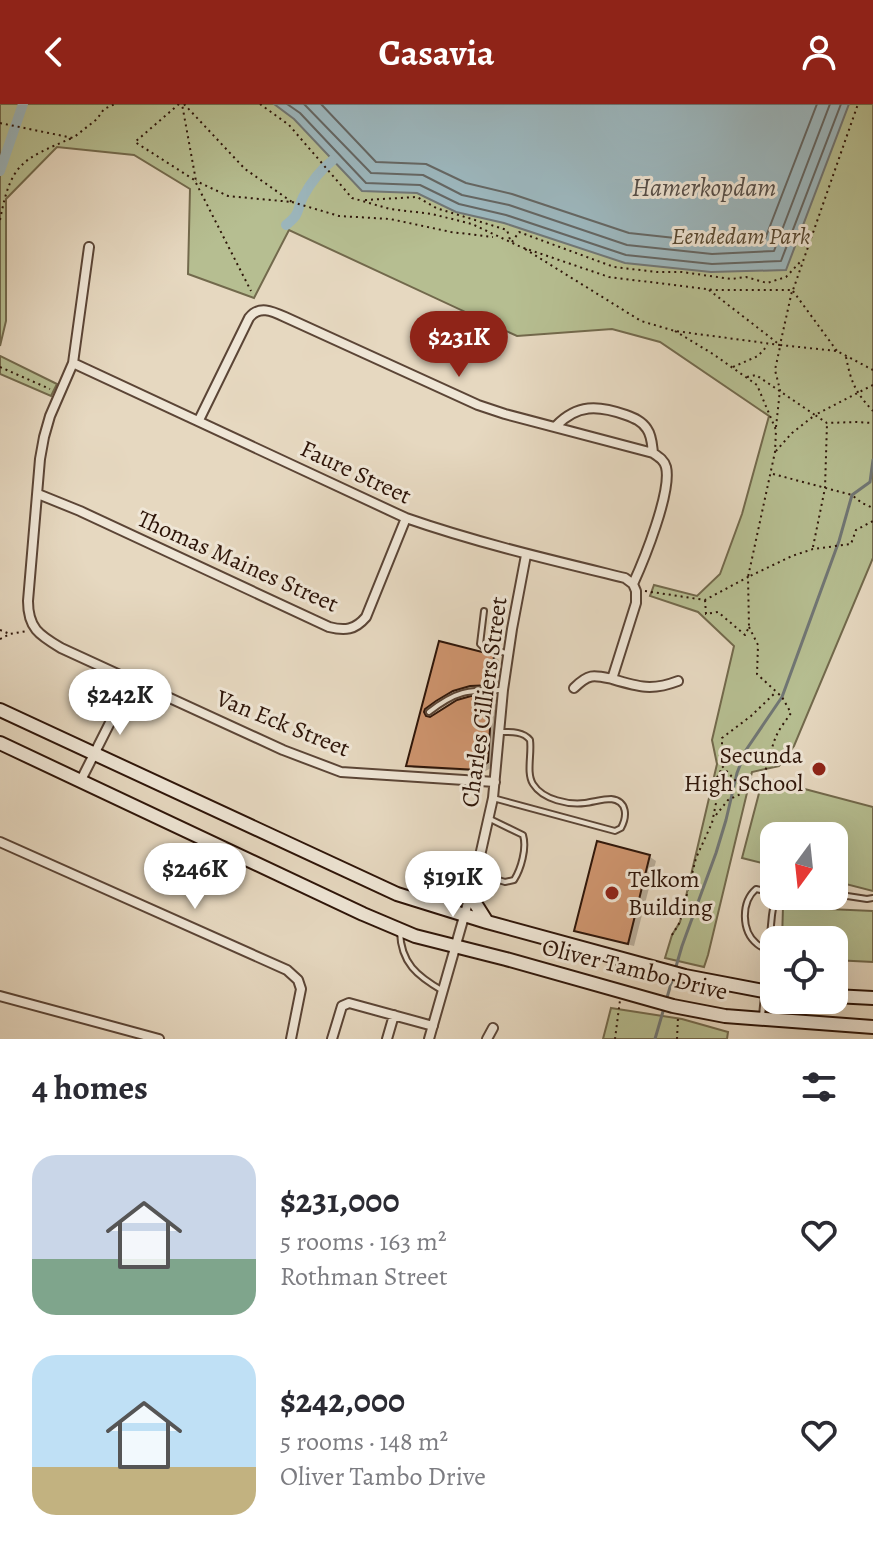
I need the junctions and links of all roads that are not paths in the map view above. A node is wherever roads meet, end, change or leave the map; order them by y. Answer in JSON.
{"nodes":[{"id":1,"x":89,"y":247,"type":"dead end"},
{"id":2,"x":73,"y":363,"type":"junction"},
{"id":3,"x":199,"y":420,"type":"junction"},
{"id":4,"x":556,"y":426,"type":"junction"},
{"id":5,"x":653,"y":453,"type":"junction"},
{"id":6,"x":38,"y":494,"type":"junction"},
{"id":7,"x":406,"y":518,"type":"junction"},
{"id":8,"x":526,"y":555,"type":"junction"},
{"id":9,"x":634,"y":587,"type":"junction"},
{"id":10,"x":484,"y":611,"type":"dead end"},
{"id":11,"x":508,"y":654,"type":"junction"},
{"id":12,"x":132,"y":679,"type":"junction"},
{"id":13,"x":612,"y":679,"type":"junction"},
{"id":14,"x":678,"y":681,"type":"dead end"},
{"id":15,"x":574,"y":688,"type":"dead end"},
{"id":16,"x":503,"y":690,"type":"junction"},
{"id":17,"x":0,"y":710,"type":"edge"},
{"id":18,"x":429,"y":712,"type":"dead end"},
{"id":19,"x":499,"y":732,"type":"junction"},
{"id":20,"x":0,"y":743,"type":"edge"},
{"id":21,"x":94,"y":753,"type":"junction"},
{"id":22,"x":81,"y":780,"type":"junction"},
{"id":23,"x":495,"y":782,"type":"junction"},
{"id":24,"x":493,"y":798,"type":"junction"},
{"id":25,"x":488,"y":818,"type":"junction"},
{"id":26,"x":0,"y":842,"type":"edge"},
{"id":27,"x":475,"y":879,"type":"junction"},
{"id":28,"x":760,"y":889,"type":"edge"},
{"id":29,"x":848,"y":896,"type":"edge"},
{"id":30,"x":873,"y":898,"type":"edge"},
{"id":31,"x":419,"y":901,"type":"junction"},
{"id":32,"x":464,"y":914,"type":"junction"},
{"id":33,"x":487,"y":922,"type":"junction"},
{"id":34,"x":400,"y":929,"type":"junction"},
{"id":35,"x":760,"y":946,"type":"edge"},
{"id":36,"x":455,"y":947,"type":"junction"},
{"id":37,"x":760,"y":990,"type":"edge"},
{"id":38,"x":443,"y":991,"type":"junction"},
{"id":39,"x":0,"y":996,"type":"edge"},
{"id":40,"x":848,"y":997,"type":"edge"},
{"id":41,"x":873,"y":998,"type":"edge"},
{"id":42,"x":763,"y":1014,"type":"edge"},
{"id":43,"x":394,"y":1015,"type":"junction"},
{"id":44,"x":762,"y":1019,"type":"junction"},
{"id":45,"x":433,"y":1026,"type":"junction"},
{"id":46,"x":873,"y":1027,"type":"edge"},
{"id":47,"x":493,"y":1028,"type":"dead end"},
{"id":48,"x":159,"y":1039,"type":"edge"},
{"id":49,"x":291,"y":1039,"type":"edge"},
{"id":50,"x":332,"y":1039,"type":"edge"},
{"id":51,"x":387,"y":1039,"type":"edge"},
{"id":52,"x":429,"y":1039,"type":"edge"},
{"id":53,"x":487,"y":1039,"type":"edge"}],
"edges":[{"from":1,"to":2,"type":"street"},
{"from":2,"to":3,"type":"street","name":"Faure Street"},
{"from":2,"to":6,"type":"street"},
{"from":3,"to":4,"type":"street"},
{"from":3,"to":7,"type":"street","name":"Faure Street"},
{"from":4,"to":5,"type":"street"},
{"from":4,"to":5,"type":"street"},
{"from":5,"to":9,"type":"street"},
{"from":6,"to":7,"type":"street","name":"Thomas Maines Street"},
{"from":6,"to":12,"type":"street","name":"Van Eck Street"},
{"from":7,"to":8,"type":"street","name":"Faure Street"},
{"from":8,"to":9,"type":"street","name":"Faure Street"},
{"from":8,"to":11,"type":"street","name":"Charles Cilliers Street"},
{"from":9,"to":13,"type":"street"},
{"from":10,"to":11,"type":"lane"},
{"from":11,"to":16,"type":"street","name":"Charles Cilliers Street"},
{"from":12,"to":21,"type":"street"},
{"from":12,"to":23,"type":"street","name":"Van Eck Street"},
{"from":13,"to":14,"type":"street"},
{"from":13,"to":15,"type":"street"},
{"from":16,"to":18,"type":"lane"},
{"from":16,"to":19,"type":"street","name":"Charles Cilliers Street"},
{"from":17,"to":21,"type":"street","name":"Oliver Tambo Drive"},
{"from":19,"to":23,"type":"street","name":"Charles Cilliers Street"},
{"from":19,"to":24,"type":"lane"},
{"from":20,"to":22,"type":"street","name":"Oliver Tambo Drive"},
{"from":21,"to":22,"type":"street"},
{"from":21,"to":31,"type":"street","name":"Oliver Tambo Drive"},
{"from":22,"to":34,"type":"street","name":"Oliver Tambo Drive"},
{"from":23,"to":24,"type":"street","name":"Charles Cilliers Street"},
{"from":24,"to":25,"type":"street","name":"Charles Cilliers Street"},
{"from":25,"to":27,"type":"street","name":"Charles Cilliers Street"},
{"from":25,"to":27,"type":"lane"},
{"from":26,"to":49,"type":"street"},
{"from":27,"to":31,"type":"street"},
{"from":27,"to":32,"type":"street","name":"Charles Cilliers Street"},
{"from":27,"to":33,"type":"street"},
{"from":28,"to":35,"type":"lane"},
{"from":29,"to":30,"type":"lane"},
{"from":31,"to":32,"type":"street","name":"Oliver Tambo Drive"},
{"from":32,"to":33,"type":"street","name":"Oliver Tambo Drive"},
{"from":32,"to":36,"type":"street","name":"Charles Cilliers Street"},
{"from":33,"to":37,"type":"street","name":"Oliver Tambo Drive"},
{"from":34,"to":36,"type":"street","name":"Oliver Tambo Drive"},
{"from":34,"to":38,"type":"lane"},
{"from":36,"to":38,"type":"street","name":"Charles Cilliers Street"},
{"from":36,"to":44,"type":"street","name":"Oliver Tambo Drive"},
{"from":38,"to":45,"type":"street","name":"Charles Cilliers Street"},
{"from":39,"to":48,"type":"street"},
{"from":40,"to":41,"type":"street"},
{"from":42,"to":44,"type":"lane"},
{"from":43,"to":45,"type":"street"},
{"from":43,"to":50,"type":"street"},
{"from":43,"to":51,"type":"street"},
{"from":44,"to":46,"type":"street","name":"Oliver Tambo Drive"},
{"from":45,"to":52,"type":"street","name":"Charles Cilliers Street"},
{"from":47,"to":53,"type":"street"}]}
